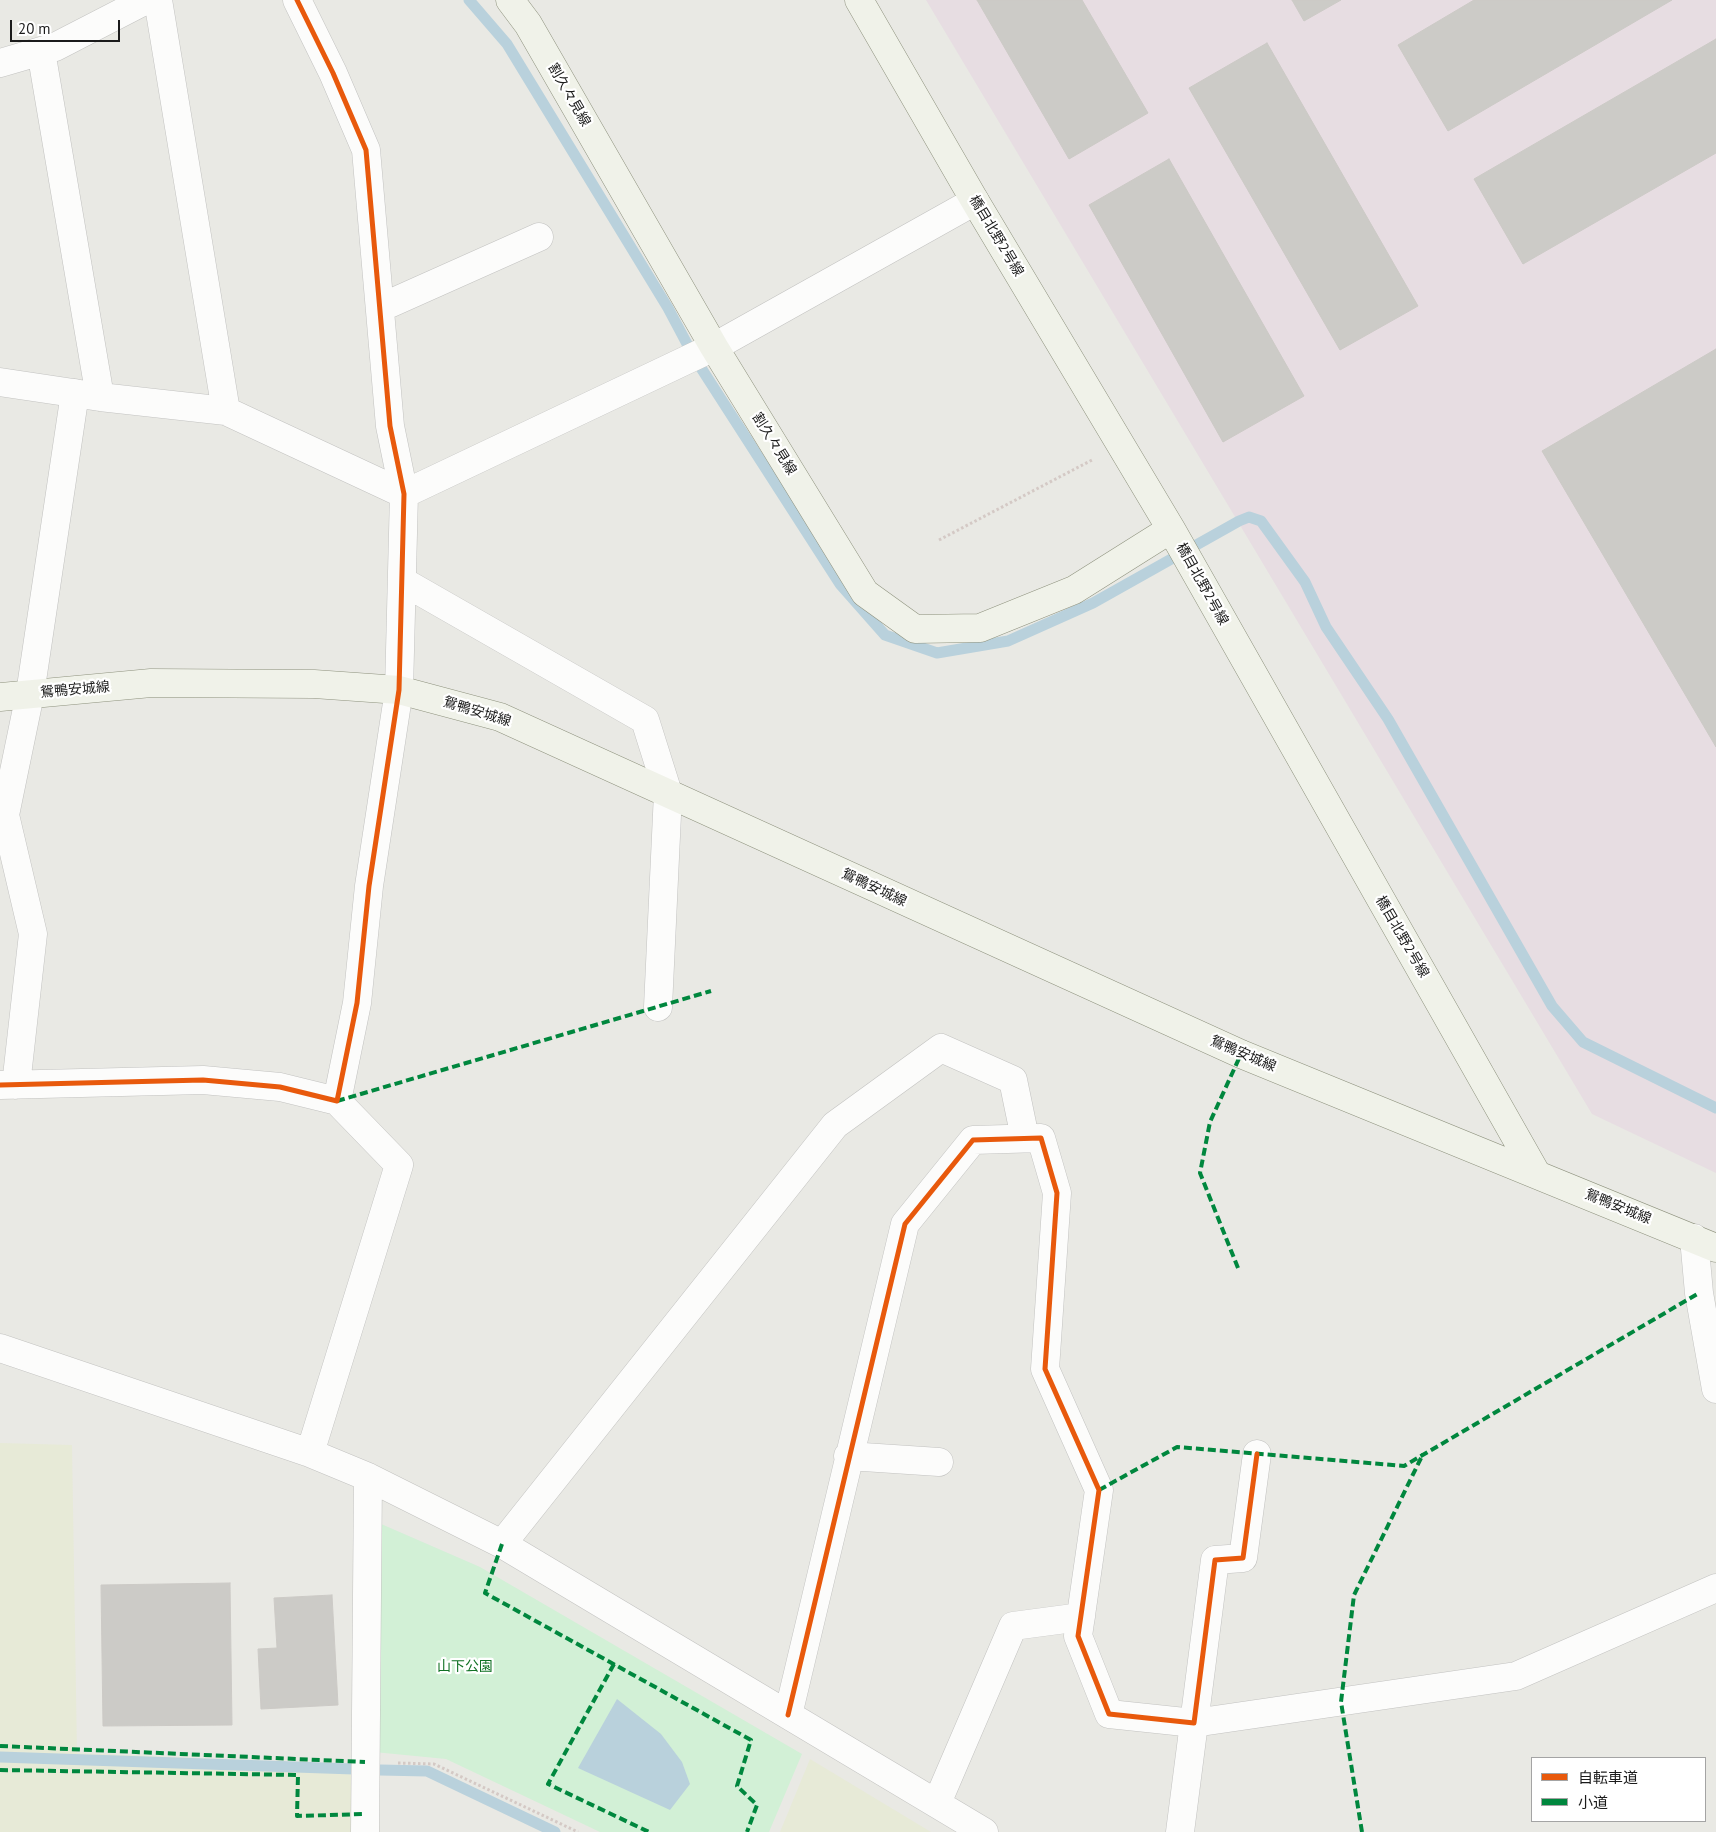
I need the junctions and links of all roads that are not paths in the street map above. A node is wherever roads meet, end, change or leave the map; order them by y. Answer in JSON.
{"nodes":[{"id":1,"x":146,"y":0,"type":"edge"},
{"id":2,"x":158,"y":0,"type":"edge"},
{"id":3,"x":297,"y":0,"type":"edge"},
{"id":4,"x":510,"y":0,"type":"edge"},
{"id":5,"x":859,"y":0,"type":"edge"},
{"id":6,"x":41,"y":51,"type":"junction"},
{"id":7,"x":0,"y":63,"type":"edge"},
{"id":8,"x":975,"y":201,"type":"junction"},
{"id":9,"x":539,"y":237,"type":"dead end"},
{"id":10,"x":380,"y":308,"type":"junction"},
{"id":11,"x":714,"y":346,"type":"junction"},
{"id":12,"x":0,"y":382,"type":"edge"},
{"id":13,"x":88,"y":395,"type":"junction"},
{"id":14,"x":226,"y":411,"type":"junction"},
{"id":15,"x":404,"y":494,"type":"junction"},
{"id":16,"x":1171,"y":529,"type":"junction"},
{"id":17,"x":402,"y":581,"type":"junction"},
{"id":18,"x":399,"y":690,"type":"junction"},
{"id":19,"x":30,"y":694,"type":"junction"},
{"id":20,"x":0,"y":697,"type":"edge"},
{"id":21,"x":668,"y":793,"type":"junction"},
{"id":22,"x":658,"y":1007,"type":"dead end"},
{"id":23,"x":8,"y":1085,"type":"edge"},
{"id":24,"x":336,"y":1101,"type":"junction"},
{"id":25,"x":1026,"y":1138,"type":"junction"},
{"id":26,"x":1536,"y":1173,"type":"junction"},
{"id":27,"x":1705,"y":1243,"type":"edge"},
{"id":28,"x":0,"y":1348,"type":"edge"},
{"id":29,"x":1716,"y":1389,"type":"edge"},
{"id":30,"x":310,"y":1453,"type":"junction"},
{"id":31,"x":1257,"y":1454,"type":"dead end"},
{"id":32,"x":848,"y":1456,"type":"junction"},
{"id":33,"x":939,"y":1462,"type":"dead end"},
{"id":34,"x":368,"y":1478,"type":"junction"},
{"id":35,"x":502,"y":1544,"type":"junction"},
{"id":36,"x":1716,"y":1588,"type":"edge"},
{"id":37,"x":1081,"y":1617,"type":"junction"},
{"id":38,"x":788,"y":1715,"type":"junction"},
{"id":39,"x":1194,"y":1723,"type":"junction"},
{"id":40,"x":937,"y":1803,"type":"junction"},
{"id":41,"x":365,"y":1832,"type":"edge"},
{"id":42,"x":984,"y":1832,"type":"edge"},
{"id":43,"x":1180,"y":1832,"type":"edge"}],
"edges":[{"from":1,"to":6,"type":"street"},
{"from":2,"to":14,"type":"street"},
{"from":3,"to":10,"type":"street"},
{"from":4,"to":11,"type":"street","name":"割久々見線"},
{"from":5,"to":8,"type":"street","name":"橋目北野2号線"},
{"from":6,"to":7,"type":"street"},
{"from":6,"to":13,"type":"street"},
{"from":8,"to":11,"type":"street"},
{"from":8,"to":16,"type":"street","name":"橋目北野2号線"},
{"from":9,"to":10,"type":"street"},
{"from":10,"to":15,"type":"street"},
{"from":11,"to":15,"type":"street"},
{"from":11,"to":16,"type":"street","name":"割久々見線"},
{"from":12,"to":13,"type":"street"},
{"from":13,"to":14,"type":"street"},
{"from":13,"to":19,"type":"street"},
{"from":14,"to":15,"type":"street"},
{"from":15,"to":17,"type":"street"},
{"from":16,"to":26,"type":"street","name":"橋目北野2号線"},
{"from":17,"to":18,"type":"street"},
{"from":17,"to":21,"type":"street"},
{"from":18,"to":19,"type":"street","name":"鴛鴨安城線"},
{"from":18,"to":21,"type":"street","name":"鴛鴨安城線"},
{"from":18,"to":24,"type":"street"},
{"from":19,"to":20,"type":"street","name":"鴛鴨安城線"},
{"from":19,"to":23,"type":"street"},
{"from":21,"to":22,"type":"street"},
{"from":21,"to":26,"type":"street","name":"鴛鴨安城線"},
{"from":23,"to":24,"type":"street"},
{"from":24,"to":30,"type":"street"},
{"from":25,"to":32,"type":"street"},
{"from":25,"to":35,"type":"street"},
{"from":25,"to":37,"type":"street"},
{"from":26,"to":27,"type":"street","name":"鴛鴨安城線"},
{"from":27,"to":29,"type":"street"},
{"from":28,"to":30,"type":"street"},
{"from":30,"to":34,"type":"street"},
{"from":31,"to":39,"type":"street"},
{"from":32,"to":33,"type":"street"},
{"from":32,"to":38,"type":"street"},
{"from":34,"to":35,"type":"street"},
{"from":34,"to":41,"type":"street"},
{"from":35,"to":38,"type":"street"},
{"from":36,"to":39,"type":"street"},
{"from":37,"to":39,"type":"street"},
{"from":37,"to":40,"type":"street"},
{"from":38,"to":40,"type":"street"},
{"from":39,"to":43,"type":"street"},
{"from":40,"to":42,"type":"street"}]}
